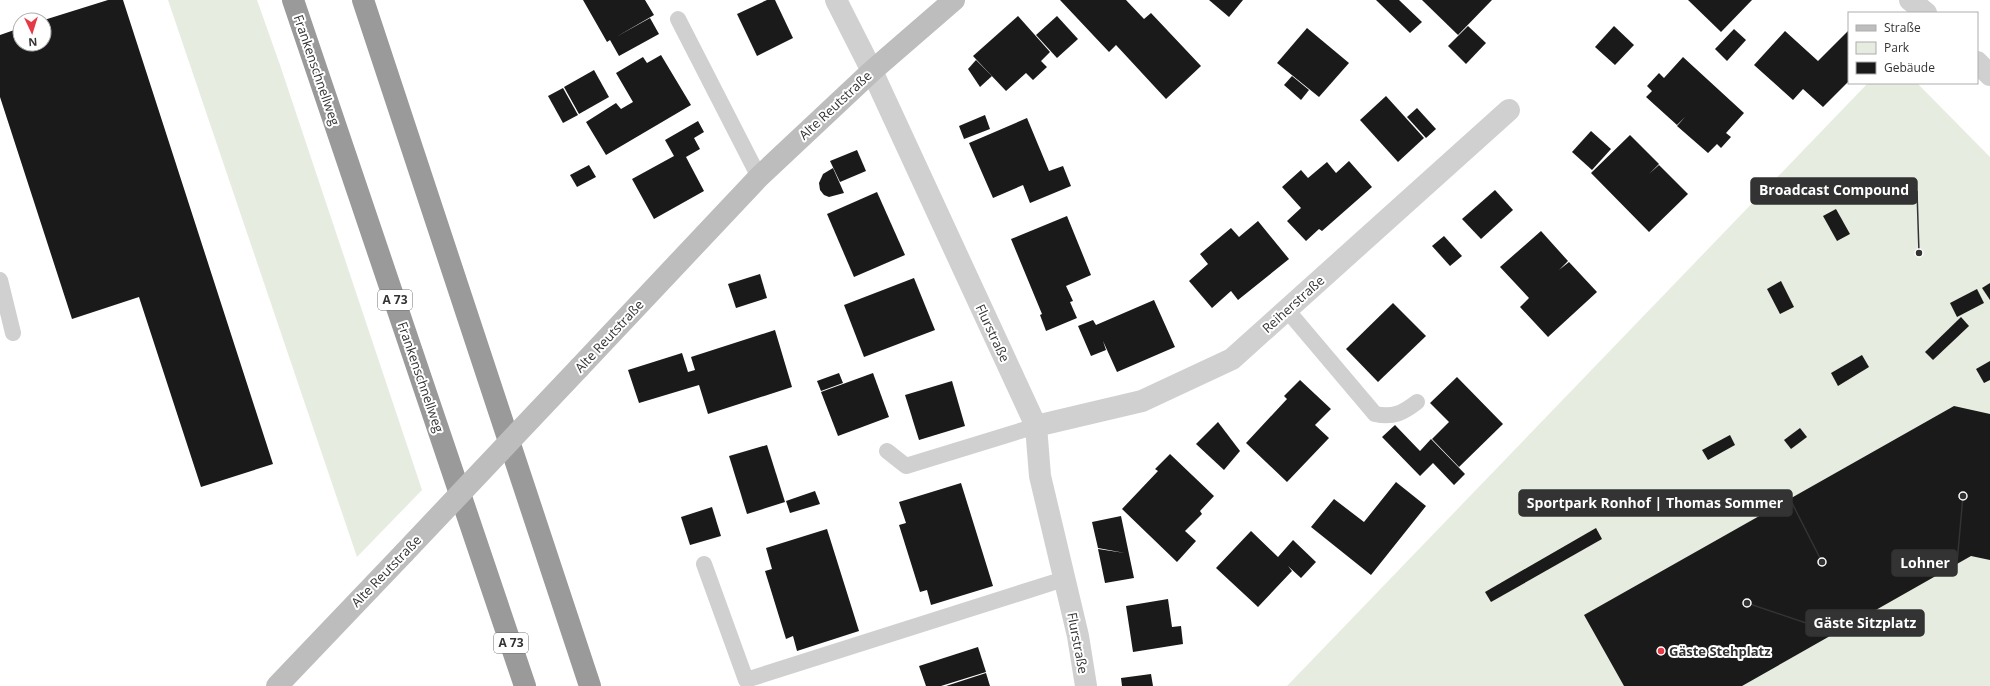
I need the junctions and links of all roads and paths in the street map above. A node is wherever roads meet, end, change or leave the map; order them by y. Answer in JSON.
{"nodes":[{"id":1,"x":293,"y":0,"type":"edge"},
{"id":2,"x":363,"y":0,"type":"edge"},
{"id":3,"x":836,"y":0,"type":"edge"},
{"id":4,"x":954,"y":0,"type":"edge"},
{"id":5,"x":1910,"y":0,"type":"edge"},
{"id":6,"x":1925,"y":12,"type":"edge"},
{"id":7,"x":678,"y":19,"type":"dead end"},
{"id":8,"x":1978,"y":63,"type":"edge"},
{"id":9,"x":872,"y":71,"type":"junction"},
{"id":10,"x":1990,"y":75,"type":"edge"},
{"id":11,"x":1509,"y":110,"type":"dead end"},
{"id":12,"x":759,"y":176,"type":"junction"},
{"id":13,"x":0,"y":280,"type":"edge"},
{"id":14,"x":1287,"y":310,"type":"junction"},
{"id":15,"x":13,"y":333,"type":"dead end"},
{"id":16,"x":1417,"y":402,"type":"dead end"},
{"id":17,"x":1036,"y":426,"type":"junction"},
{"id":18,"x":887,"y":451,"type":"dead end"},
{"id":19,"x":704,"y":564,"type":"dead end"},
{"id":20,"x":1064,"y":579,"type":"junction"},
{"id":21,"x":276,"y":686,"type":"edge"},
{"id":22,"x":526,"y":686,"type":"edge"},
{"id":23,"x":590,"y":686,"type":"edge"},
{"id":24,"x":1086,"y":686,"type":"edge"}],
"edges":[{"from":1,"to":22,"type":"highway","name":"Frankenschnellweg","number":"A 73"},
{"from":2,"to":23,"type":"highway"},
{"from":3,"to":9,"type":"street","name":"Flurstraße"},
{"from":4,"to":9,"type":"main road","name":"Alte Reutstraße"},
{"from":5,"to":6,"type":"street"},
{"from":7,"to":12,"type":"lane"},
{"from":8,"to":10,"type":"street"},
{"from":9,"to":12,"type":"main road","name":"Alte Reutstraße"},
{"from":9,"to":17,"type":"street","name":"Flurstraße"},
{"from":11,"to":14,"type":"street","name":"Reiherstraße"},
{"from":12,"to":21,"type":"main road","name":"Alte Reutstraße","bridge":true},
{"from":13,"to":15,"type":"lane"},
{"from":14,"to":16,"type":"lane"},
{"from":14,"to":17,"type":"street","name":"Reiherstraße"},
{"from":17,"to":18,"type":"lane"},
{"from":17,"to":20,"type":"street","name":"Flurstraße"},
{"from":19,"to":20,"type":"lane"},
{"from":20,"to":24,"type":"street","name":"Flurstraße"}]}
